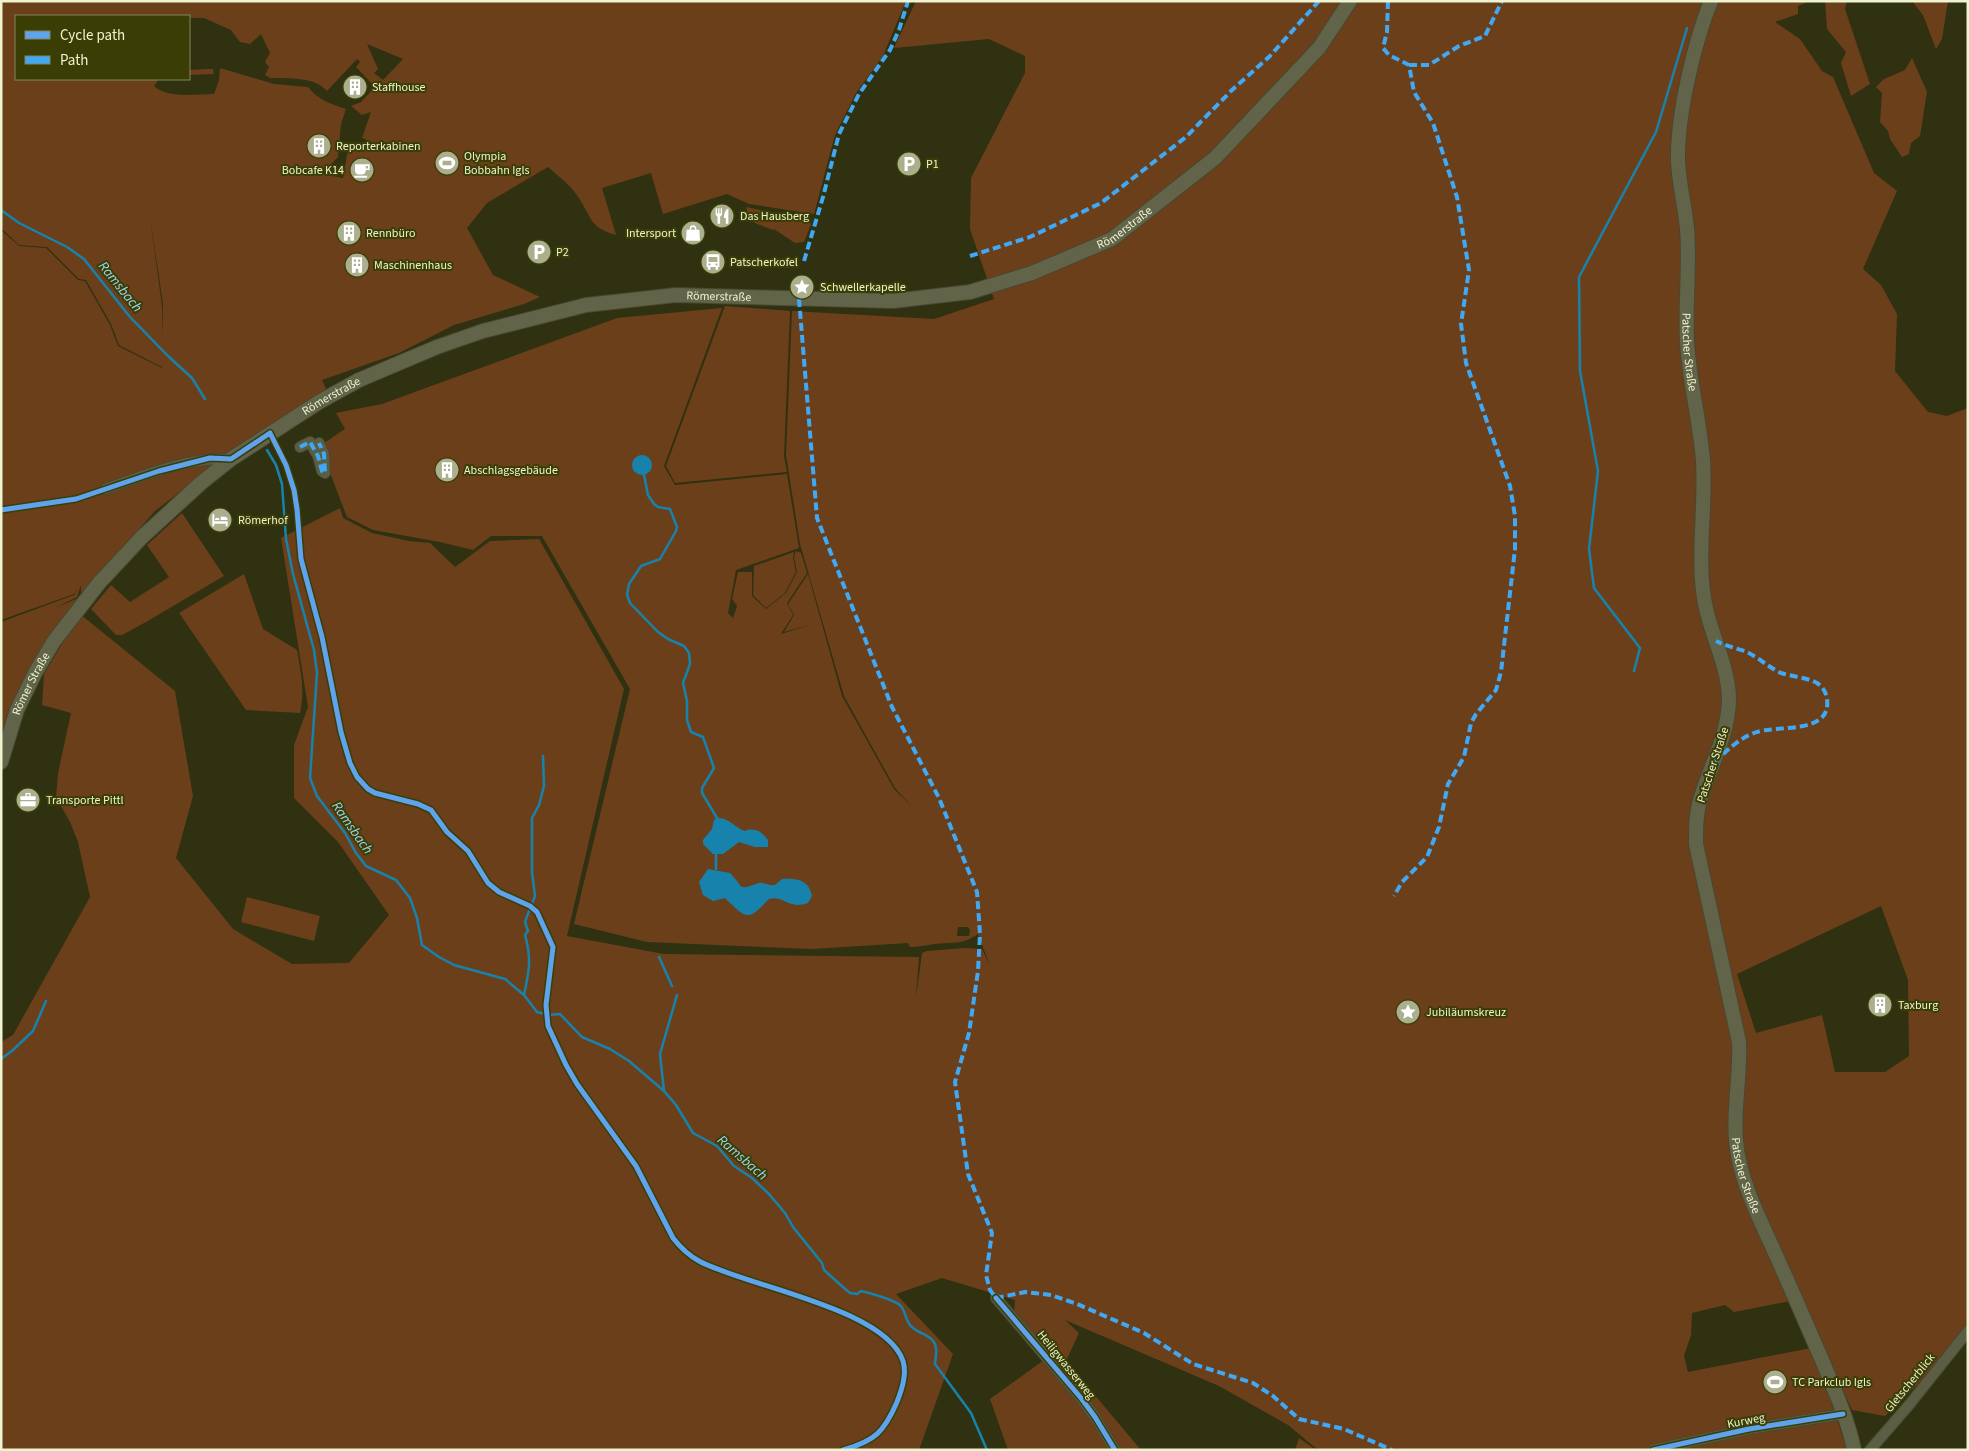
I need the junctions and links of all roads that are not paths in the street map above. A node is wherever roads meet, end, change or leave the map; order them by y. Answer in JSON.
{"nodes":[{"id":1,"x":1350,"y":1,"type":"edge"},
{"id":2,"x":1711,"y":1,"type":"edge"},
{"id":3,"x":319,"y":443,"type":"dead end"},
{"id":4,"x":300,"y":447,"type":"dead end"},
{"id":5,"x":231,"y":459,"type":"junction"},
{"id":6,"x":105,"y":489,"type":"dead end"},
{"id":7,"x":76,"y":612,"type":"joint"},
{"id":8,"x":1,"y":762,"type":"edge"},
{"id":9,"x":996,"y":1298,"type":"dead end"},
{"id":10,"x":1968,"y":1331,"type":"edge"},
{"id":11,"x":1844,"y":1414,"type":"junction"},
{"id":12,"x":1115,"y":1450,"type":"edge"},
{"id":13,"x":1653,"y":1450,"type":"edge"},
{"id":14,"x":1854,"y":1450,"type":"edge"},
{"id":15,"x":1870,"y":1450,"type":"edge"}],
"edges":[{"from":1,"to":5,"type":"main road","name":"Römerstraße"},
{"from":2,"to":11,"type":"main road","name":"Patscher Straße"},
{"from":3,"to":4,"type":"street"},
{"from":5,"to":6,"type":"street"},
{"from":5,"to":7,"type":"main road","name":"Römerstraße"},
{"from":7,"to":8,"type":"main road","name":"Römer Straße"},
{"from":9,"to":12,"type":"street","name":"Heiligwasserweg"},
{"from":10,"to":15,"type":"street","name":"Gletscherblick"},
{"from":11,"to":13,"type":"street","name":"Kurweg"},
{"from":11,"to":14,"type":"main road","name":"Patscher Straße"}]}
